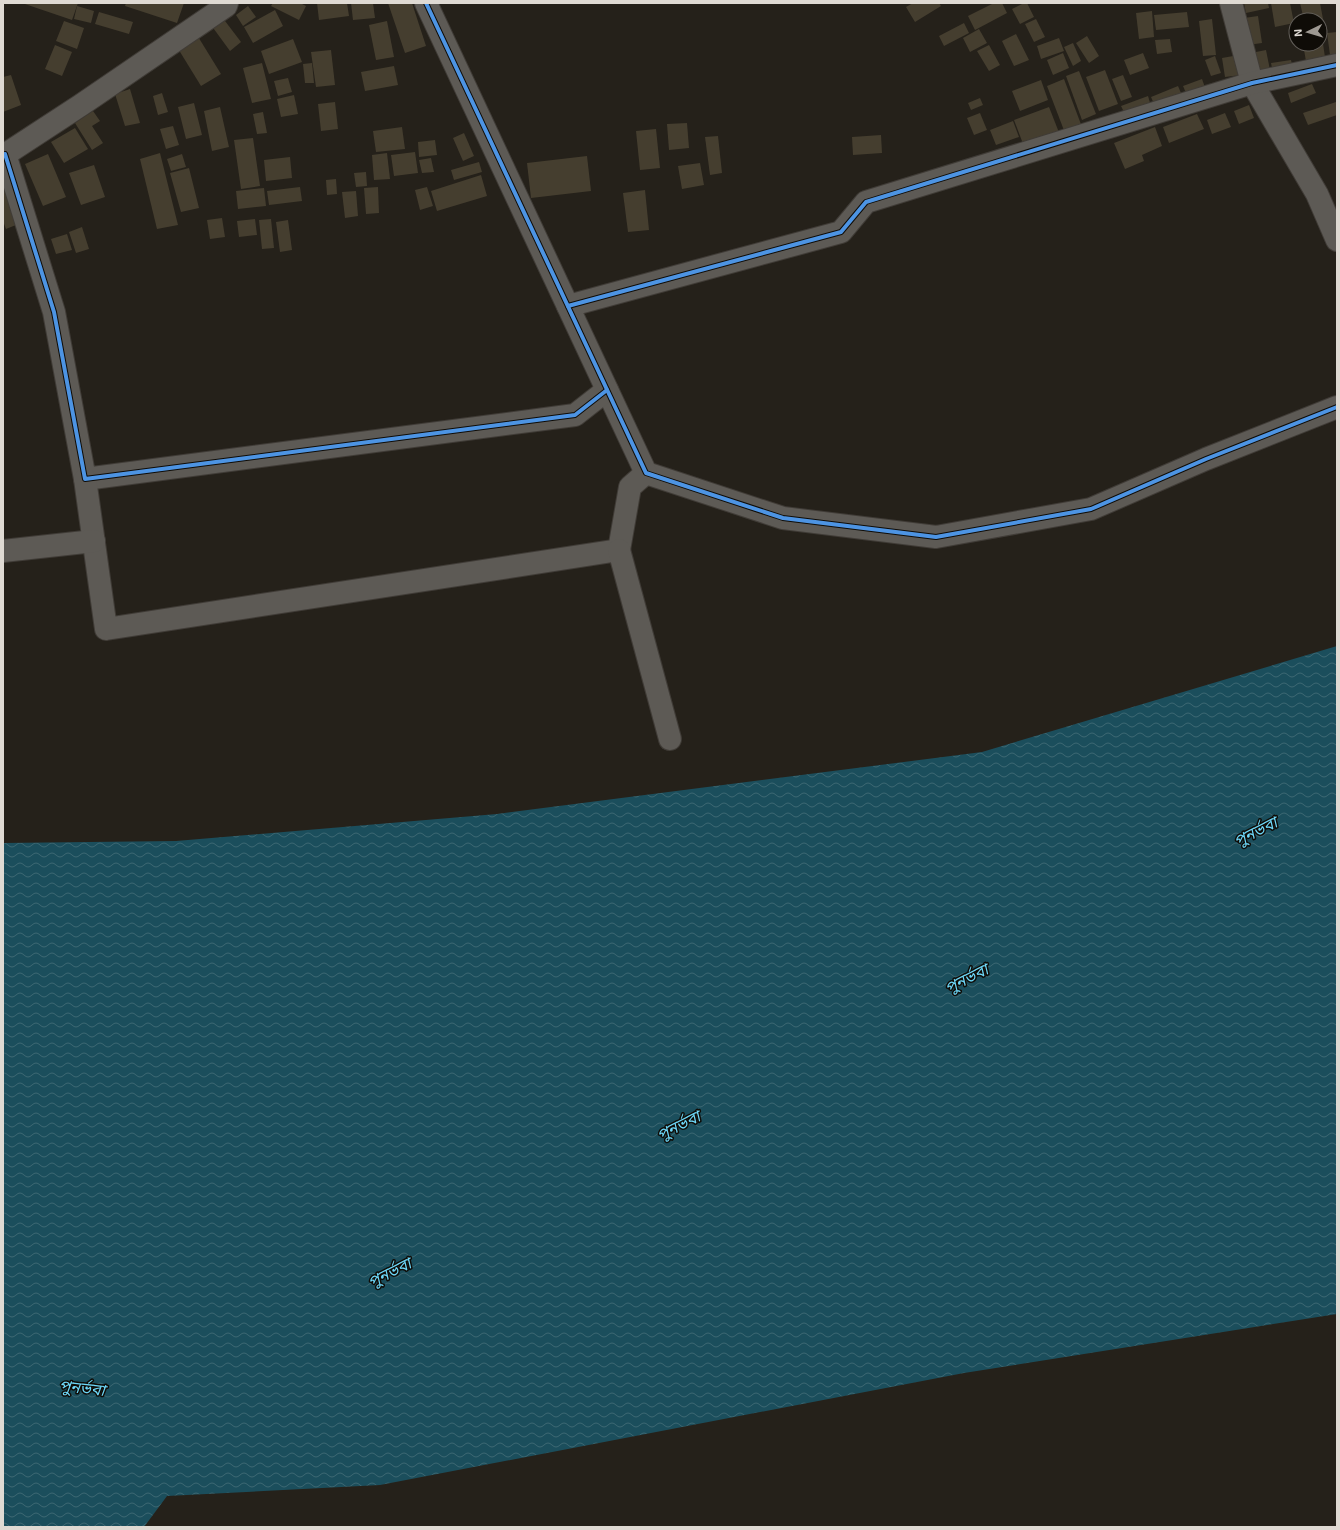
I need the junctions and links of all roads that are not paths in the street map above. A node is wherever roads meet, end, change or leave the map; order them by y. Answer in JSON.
{"nodes":[{"id":1,"x":227,"y":3,"type":"edge"},
{"id":2,"x":426,"y":3,"type":"edge"},
{"id":3,"x":1231,"y":3,"type":"edge"},
{"id":4,"x":1337,"y":65,"type":"edge"},
{"id":5,"x":1252,"y":83,"type":"junction"},
{"id":6,"x":4,"y":155,"type":"edge"},
{"id":7,"x":1337,"y":240,"type":"edge"},
{"id":8,"x":568,"y":306,"type":"junction"},
{"id":9,"x":607,"y":390,"type":"junction"},
{"id":10,"x":1337,"y":406,"type":"edge"},
{"id":11,"x":646,"y":473,"type":"junction"},
{"id":12,"x":85,"y":479,"type":"junction"},
{"id":13,"x":94,"y":541,"type":"junction"},
{"id":14,"x":619,"y":550,"type":"junction"},
{"id":15,"x":3,"y":551,"type":"edge"},
{"id":16,"x":670,"y":739,"type":"dead end"}],
"edges":[{"from":1,"to":6,"type":"street"},
{"from":2,"to":8,"type":"street"},
{"from":3,"to":5,"type":"street"},
{"from":4,"to":5,"type":"street"},
{"from":5,"to":7,"type":"street"},
{"from":5,"to":8,"type":"street"},
{"from":6,"to":12,"type":"street"},
{"from":8,"to":9,"type":"street"},
{"from":9,"to":11,"type":"street"},
{"from":9,"to":12,"type":"street"},
{"from":10,"to":11,"type":"street"},
{"from":11,"to":14,"type":"street"},
{"from":12,"to":13,"type":"street"},
{"from":13,"to":14,"type":"street"},
{"from":13,"to":15,"type":"street"},
{"from":14,"to":16,"type":"street"}]}
